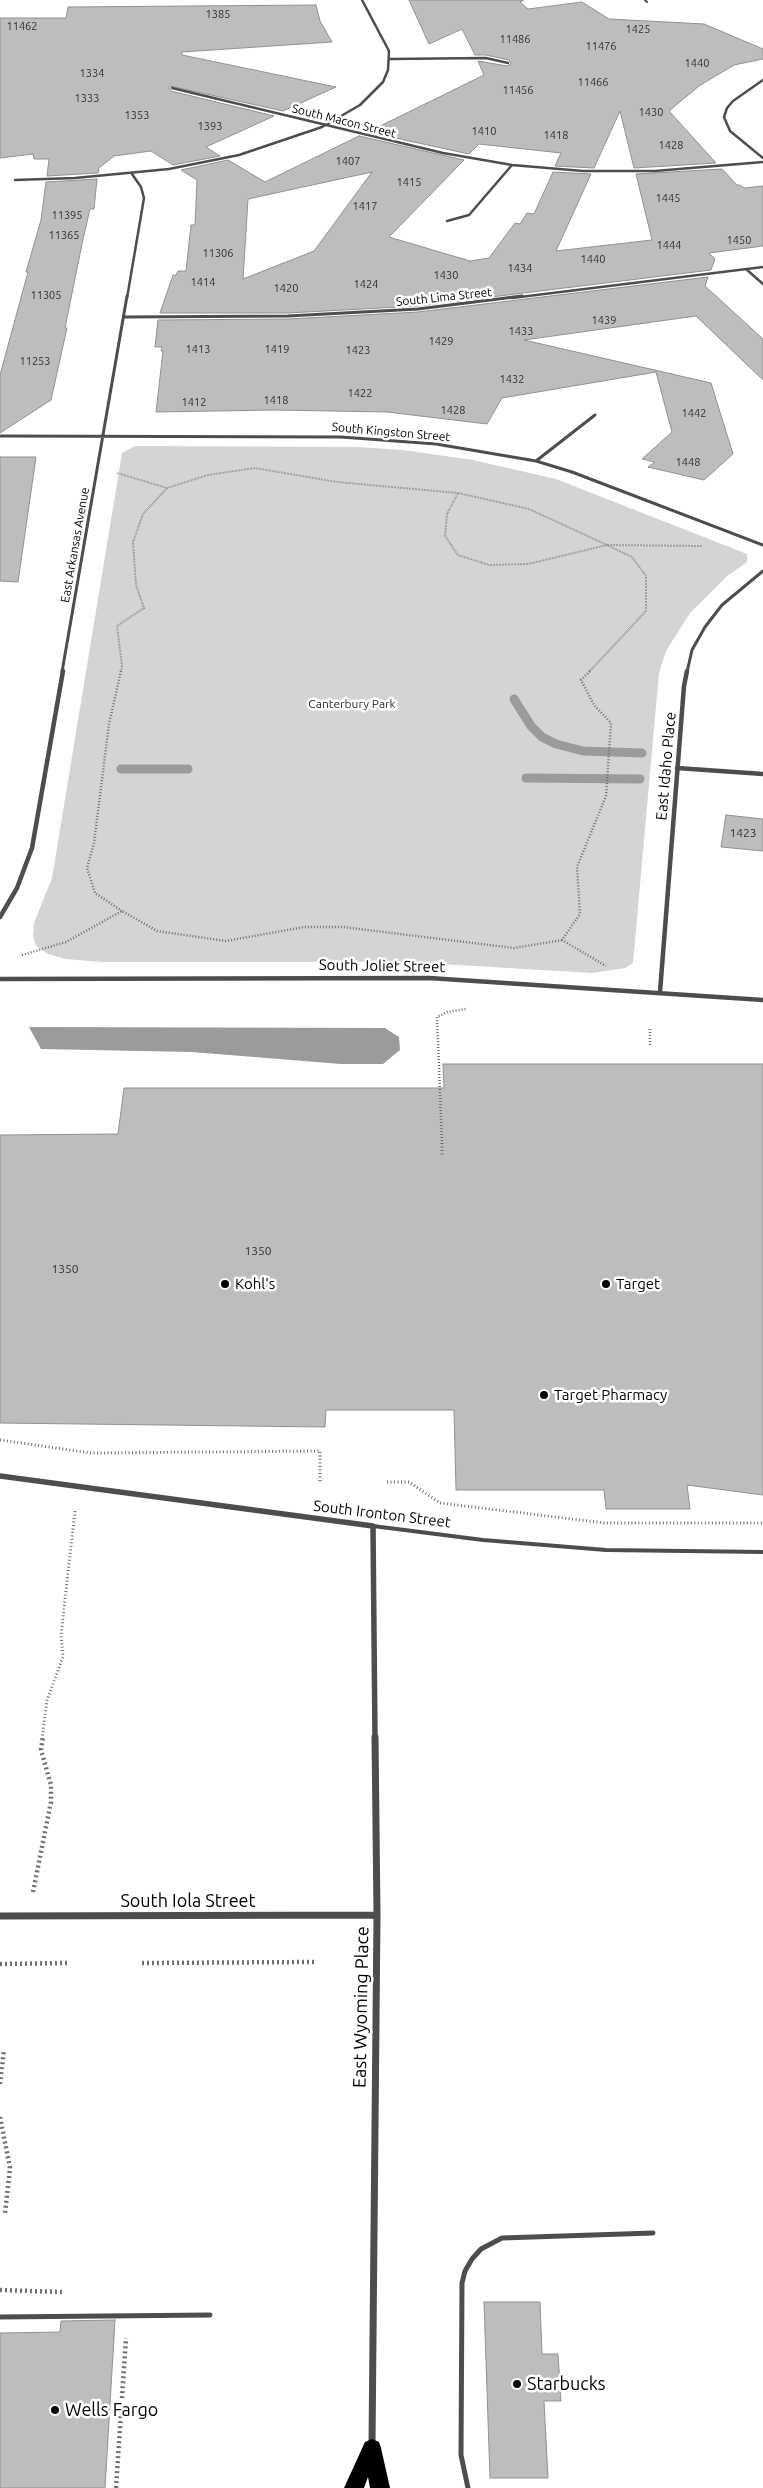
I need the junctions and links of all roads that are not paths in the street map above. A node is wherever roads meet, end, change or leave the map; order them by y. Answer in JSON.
{"nodes":[{"id":1,"x":362,"y":0,"type":"edge"},
{"id":2,"x":390,"y":59,"type":"junction"},
{"id":3,"x":508,"y":63,"type":"dead end"},
{"id":4,"x":763,"y":80,"type":"edge"},
{"id":5,"x":172,"y":88,"type":"dead end"},
{"id":6,"x":325,"y":125,"type":"junction"},
{"id":7,"x":763,"y":160,"type":"edge"},
{"id":8,"x":512,"y":165,"type":"junction"},
{"id":9,"x":132,"y":174,"type":"junction"},
{"id":10,"x":16,"y":180,"type":"dead end"},
{"id":11,"x":447,"y":221,"type":"dead end"},
{"id":12,"x":763,"y":267,"type":"edge"},
{"id":13,"x":746,"y":269,"type":"junction"},
{"id":14,"x":763,"y":284,"type":"edge"},
{"id":15,"x":125,"y":317,"type":"junction"},
{"id":16,"x":595,"y":415,"type":"dead end"},
{"id":17,"x":0,"y":436,"type":"edge"},
{"id":18,"x":104,"y":436,"type":"junction"},
{"id":19,"x":536,"y":461,"type":"junction"},
{"id":20,"x":763,"y":546,"type":"edge"},
{"id":21,"x":763,"y":571,"type":"edge"},
{"id":22,"x":677,"y":768,"type":"junction"},
{"id":23,"x":763,"y":774,"type":"edge"},
{"id":24,"x":0,"y":917,"type":"edge"},
{"id":25,"x":0,"y":979,"type":"edge"},
{"id":26,"x":660,"y":992,"type":"junction"},
{"id":27,"x":763,"y":1000,"type":"edge"},
{"id":28,"x":0,"y":1476,"type":"edge"},
{"id":29,"x":373,"y":1526,"type":"junction"},
{"id":30,"x":763,"y":1552,"type":"edge"},
{"id":31,"x":377,"y":1915,"type":"junction"},
{"id":32,"x":0,"y":1916,"type":"edge"},
{"id":33,"x":654,"y":2233,"type":"dead end"},
{"id":34,"x":210,"y":2315,"type":"dead end"},
{"id":35,"x":0,"y":2317,"type":"edge"},
{"id":36,"x":372,"y":2448,"type":"joint"},
{"id":37,"x":368,"y":2485,"type":"edge"},
{"id":38,"x":468,"y":2488,"type":"edge"}],
"edges":[{"from":1,"to":2,"type":"street"},
{"from":2,"to":3,"type":"street"},
{"from":2,"to":6,"type":"street"},
{"from":4,"to":7,"type":"street","name":"South Macon Street"},
{"from":5,"to":6,"type":"street","name":"South Macon Street"},
{"from":6,"to":8,"type":"street","name":"South Macon Street"},
{"from":6,"to":9,"type":"street"},
{"from":7,"to":8,"type":"street","name":"South Macon Street"},
{"from":8,"to":11,"type":"street"},
{"from":9,"to":10,"type":"street"},
{"from":9,"to":15,"type":"street","name":"East Arkansas Avenue"},
{"from":12,"to":13,"type":"street","name":"South Lima Street"},
{"from":13,"to":14,"type":"street"},
{"from":13,"to":15,"type":"street","name":"South Lima Street"},
{"from":15,"to":18,"type":"street","name":"East Arkansas Avenue"},
{"from":16,"to":19,"type":"street"},
{"from":17,"to":18,"type":"street","name":"South Kingston Street"},
{"from":18,"to":19,"type":"street","name":"South Kingston Street"},
{"from":18,"to":24,"type":"street","name":"East Arkansas Avenue"},
{"from":19,"to":20,"type":"street","name":"South Kingston Street"},
{"from":21,"to":22,"type":"street","name":"East Idaho Place"},
{"from":22,"to":23,"type":"street"},
{"from":22,"to":26,"type":"street","name":"East Idaho Place"},
{"from":25,"to":26,"type":"street","name":"South Joliet Street"},
{"from":26,"to":27,"type":"street","name":"South Joliet Street"},
{"from":28,"to":29,"type":"street","name":"South Ironton Street"},
{"from":29,"to":30,"type":"lane","name":"South Ironton Street"},
{"from":29,"to":31,"type":"street","name":"East Wyoming Place"},
{"from":31,"to":32,"type":"street","name":"South Iola Street"},
{"from":31,"to":36,"type":"street","name":"East Wyoming Place"},
{"from":33,"to":38,"type":"lane"},
{"from":34,"to":35,"type":"lane"},
{"from":36,"to":37,"type":"main road"}]}
